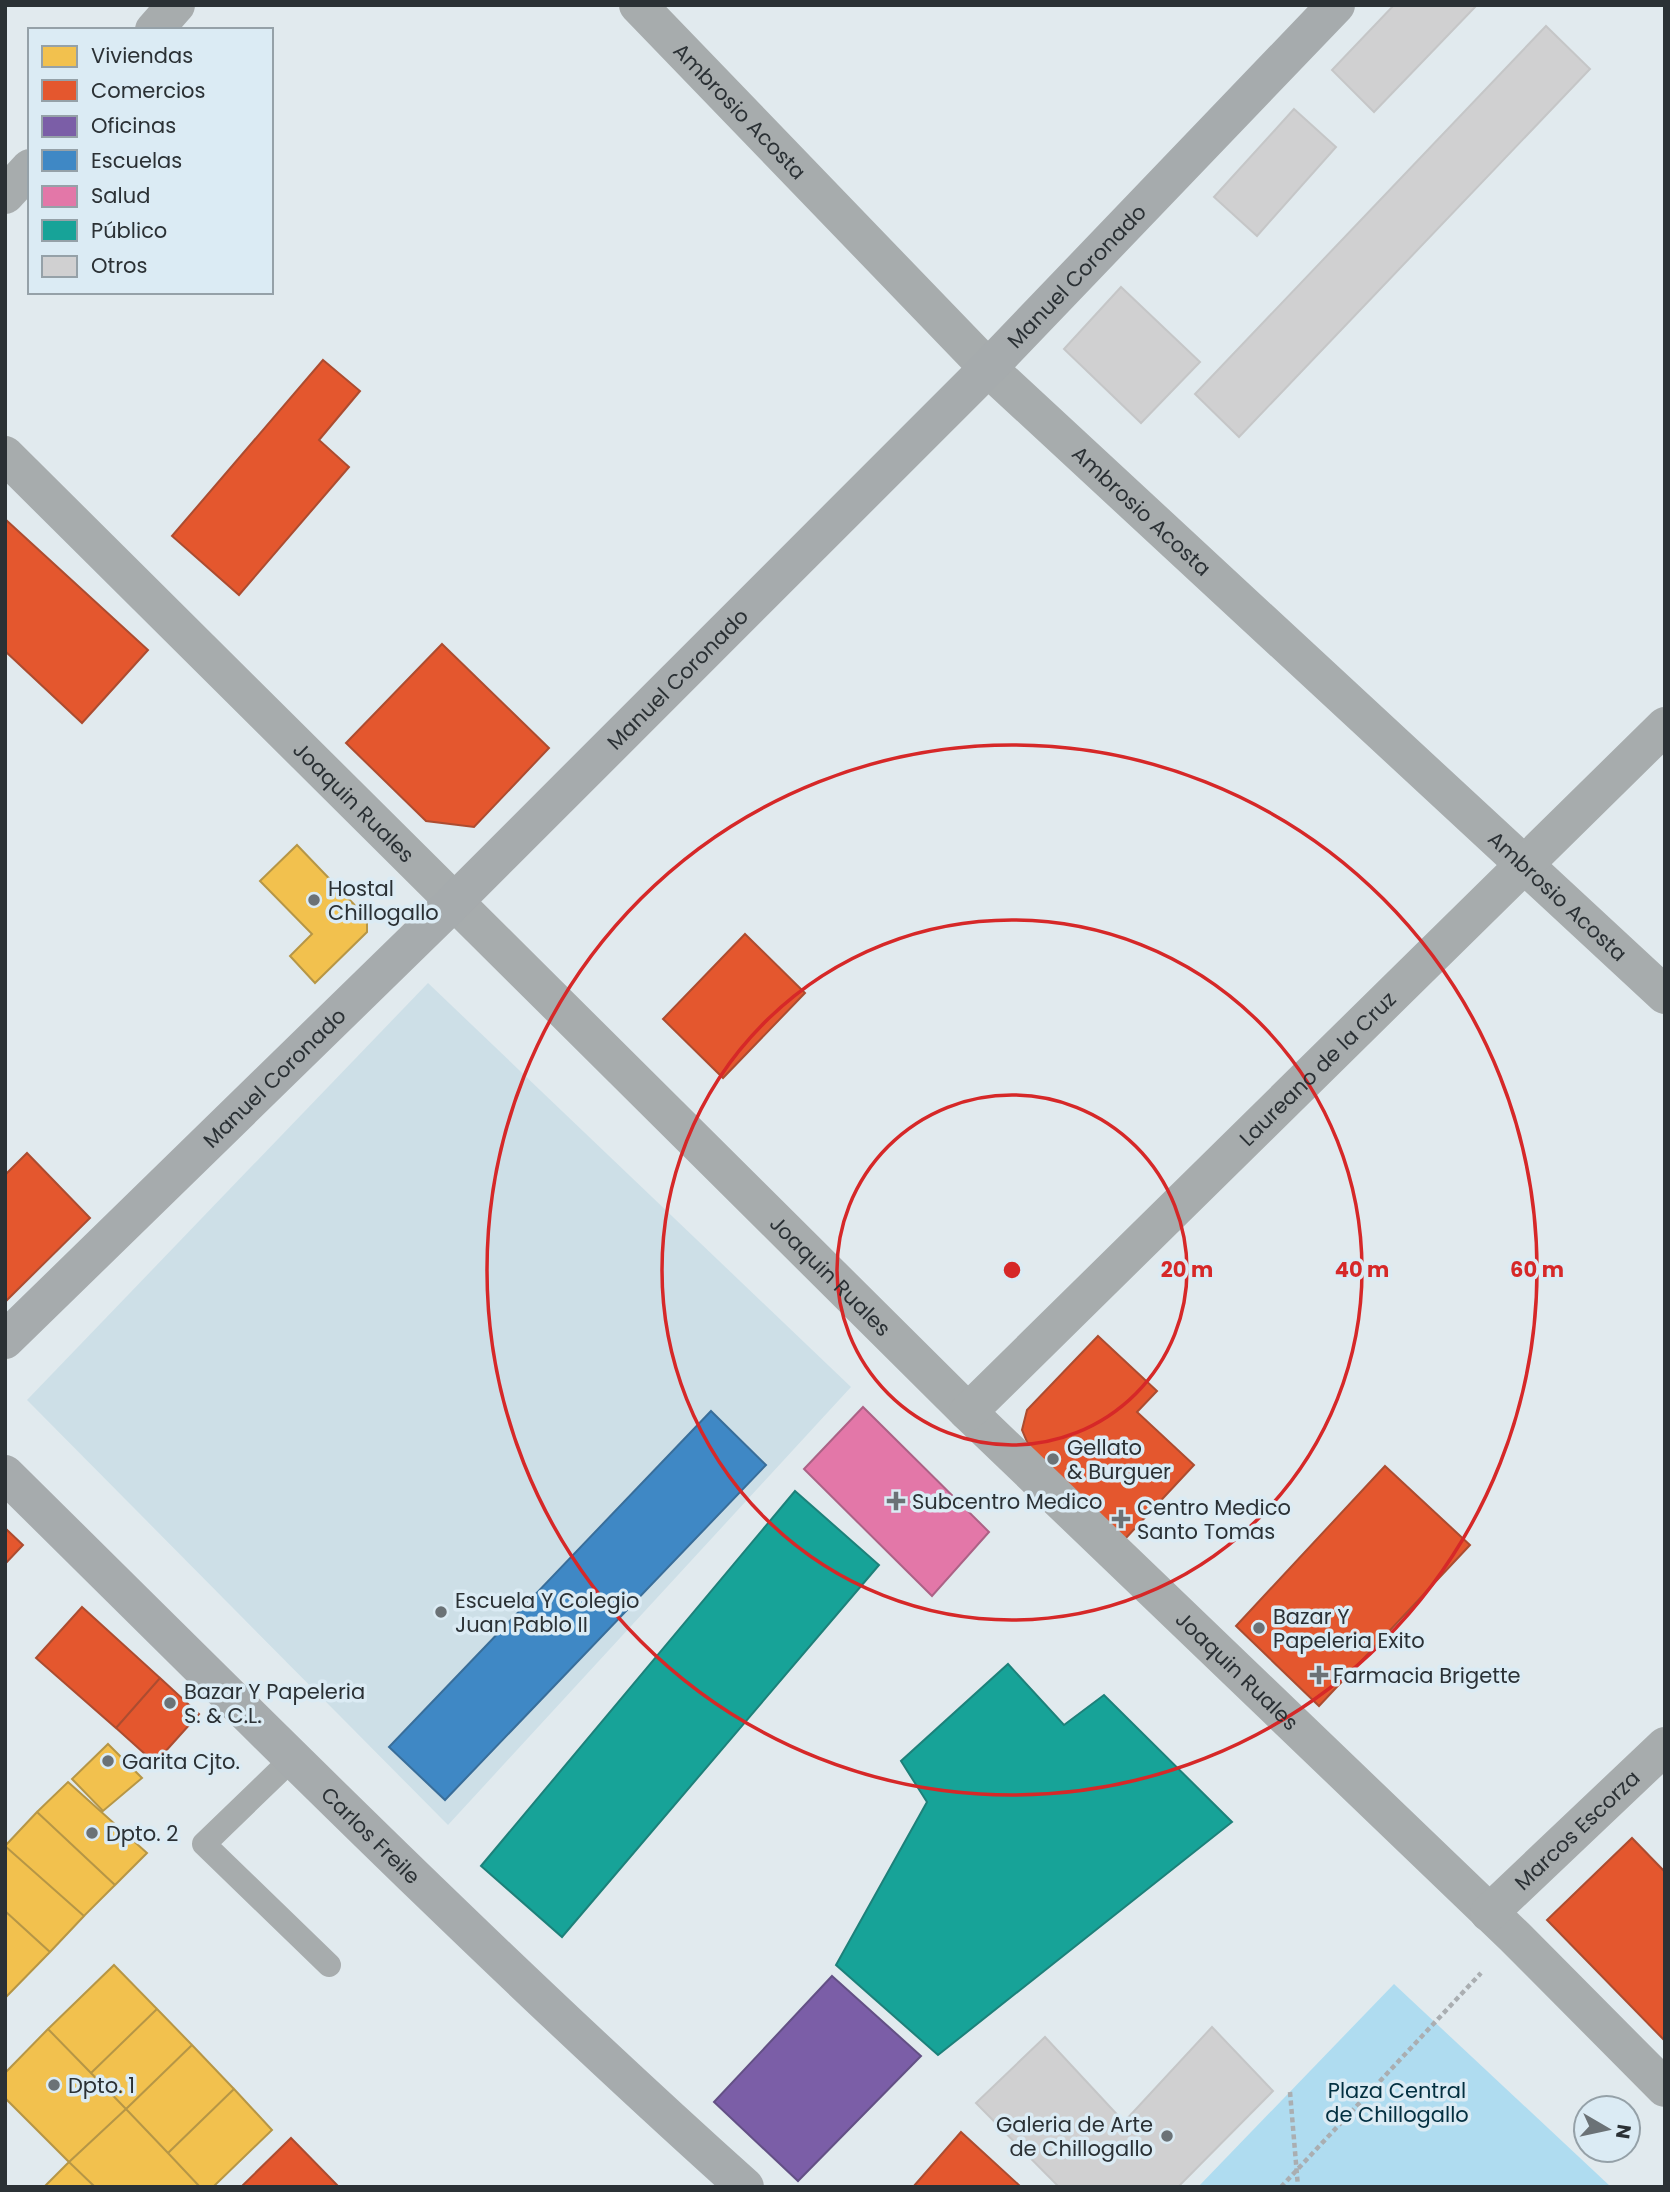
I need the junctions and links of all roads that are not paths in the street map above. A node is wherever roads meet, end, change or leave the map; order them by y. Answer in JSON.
{"nodes":[{"id":1,"x":176,"y":5,"type":"edge"},
{"id":2,"x":638,"y":5,"type":"edge"},
{"id":3,"x":1336,"y":5,"type":"edge"},
{"id":4,"x":156,"y":28,"type":"edge"},
{"id":5,"x":28,"y":170,"type":"edge"},
{"id":6,"x":5,"y":195,"type":"edge"},
{"id":7,"x":988,"y":368,"type":"junction"},
{"id":8,"x":5,"y":455,"type":"edge"},
{"id":9,"x":1665,"y":726,"type":"edge"},
{"id":10,"x":1523,"y":866,"type":"junction"},
{"id":11,"x":456,"y":901,"type":"junction"},
{"id":12,"x":1665,"y":995,"type":"edge"},
{"id":13,"x":5,"y":1340,"type":"edge"},
{"id":14,"x":968,"y":1412,"type":"junction"},
{"id":15,"x":5,"y":1474,"type":"edge"},
{"id":16,"x":1665,"y":1746,"type":"edge"},
{"id":17,"x":293,"y":1758,"type":"junction"},
{"id":18,"x":1502,"y":1925,"type":"junction"},
{"id":19,"x":329,"y":1965,"type":"dead end"},
{"id":20,"x":1665,"y":2088,"type":"edge"},
{"id":21,"x":746,"y":2187,"type":"edge"}],
"edges":[{"from":1,"to":4,"type":"street"},
{"from":2,"to":7,"type":"street","name":"Ambrosio Acosta"},
{"from":3,"to":7,"type":"street","name":"Manuel Coronado"},
{"from":5,"to":6,"type":"street"},
{"from":7,"to":10,"type":"street","name":"Ambrosio Acosta"},
{"from":7,"to":11,"type":"street","name":"Manuel Coronado"},
{"from":8,"to":11,"type":"street","name":"Joaquin Ruales"},
{"from":9,"to":10,"type":"street","name":"Laureano de la Cruz"},
{"from":10,"to":12,"type":"street","name":"Ambrosio Acosta"},
{"from":10,"to":14,"type":"street","name":"Laureano de la Cruz"},
{"from":11,"to":13,"type":"street","name":"Manuel Coronado"},
{"from":11,"to":14,"type":"street","name":"Joaquin Ruales"},
{"from":14,"to":18,"type":"street","name":"Joaquin Ruales"},
{"from":15,"to":17,"type":"street","name":"Carlos Freile"},
{"from":16,"to":18,"type":"street","name":"Marcos Escorza"},
{"from":17,"to":19,"type":"lane"},
{"from":17,"to":21,"type":"street","name":"Carlos Freile"},
{"from":18,"to":20,"type":"street","name":"Joaquin Ruales"}]}
